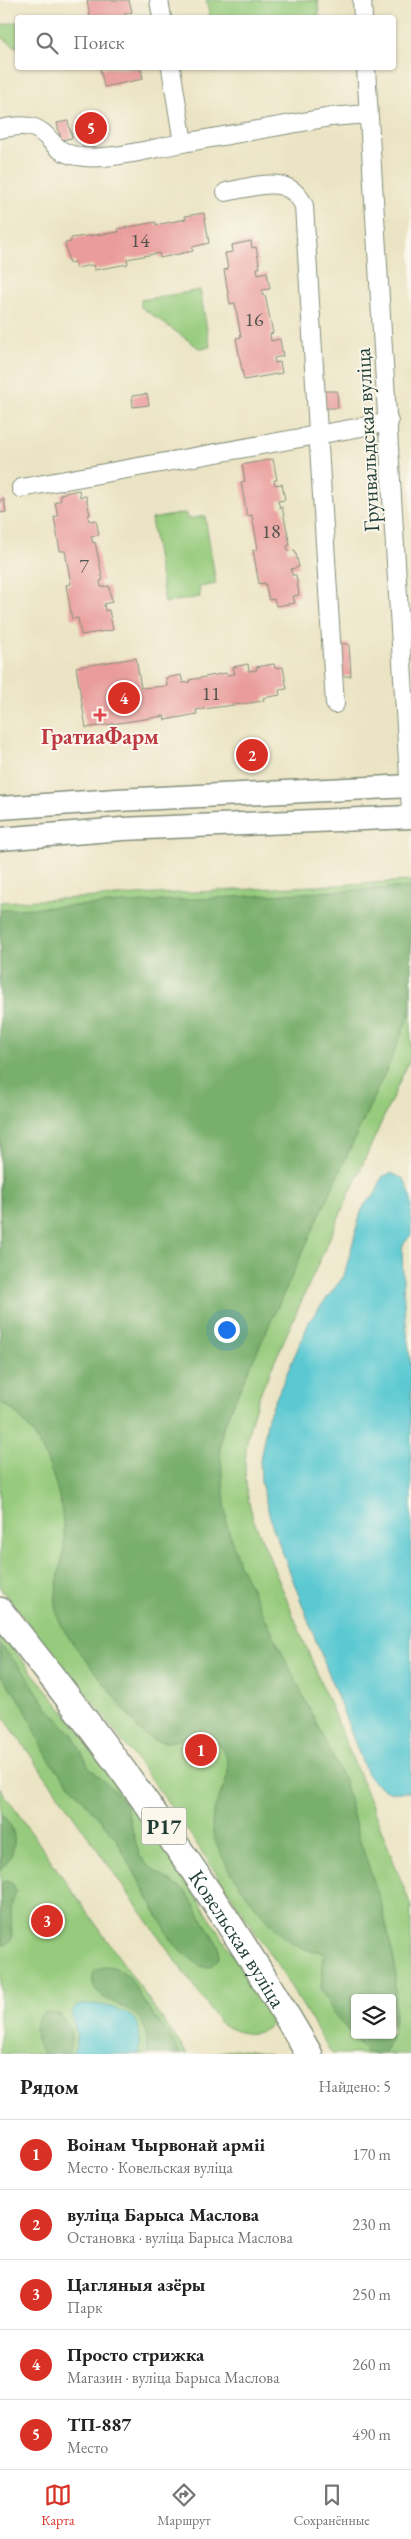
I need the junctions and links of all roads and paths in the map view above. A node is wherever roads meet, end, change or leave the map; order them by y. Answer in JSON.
{"nodes":[{"id":1,"x":159,"y":0,"type":"edge"},
{"id":2,"x":362,"y":0,"type":"edge"},
{"id":3,"x":162,"y":15,"type":"edge"},
{"id":4,"x":363,"y":15,"type":"edge"},
{"id":5,"x":171,"y":70,"type":"edge"},
{"id":6,"x":366,"y":70,"type":"edge"},
{"id":7,"x":368,"y":114,"type":"junction"},
{"id":8,"x":0,"y":129,"type":"edge"},
{"id":9,"x":183,"y":143,"type":"junction"},
{"id":10,"x":226,"y":192,"type":"dead end"},
{"id":11,"x":389,"y":422,"type":"junction"},
{"id":12,"x":319,"y":433,"type":"junction"},
{"id":13,"x":21,"y":488,"type":"dead end"},
{"id":14,"x":335,"y":704,"type":"dead end"},
{"id":15,"x":410,"y":786,"type":"edge"},
{"id":16,"x":0,"y":808,"type":"edge"},
{"id":17,"x":411,"y":810,"type":"edge"},
{"id":18,"x":411,"y":817,"type":"edge"},
{"id":19,"x":0,"y":839,"type":"edge"},
{"id":20,"x":0,"y":1611,"type":"edge"},
{"id":21,"x":309,"y":2054,"type":"edge"}],
"edges":[{"from":1,"to":3,"type":"street"},
{"from":2,"to":4,"type":"street"},
{"from":5,"to":9,"type":"street"},
{"from":6,"to":7,"type":"street","name":"Грунвальдская вуліца"},
{"from":7,"to":9,"type":"street"},
{"from":7,"to":11,"type":"street","name":"Грунвальдская вуліца"},
{"from":8,"to":9,"type":"street"},
{"from":10,"to":12,"type":"street"},
{"from":11,"to":12,"type":"street"},
{"from":11,"to":15,"type":"street","name":"Грунвальдская вуліца"},
{"from":12,"to":13,"type":"street"},
{"from":12,"to":14,"type":"street"},
{"from":15,"to":16,"type":"main road"},
{"from":15,"to":17,"type":"street","name":"Грунвальдская вуліца"},
{"from":18,"to":19,"type":"main road"},
{"from":20,"to":21,"type":"highway","name":"Ковельская вуліца","number":"Р17"}]}
